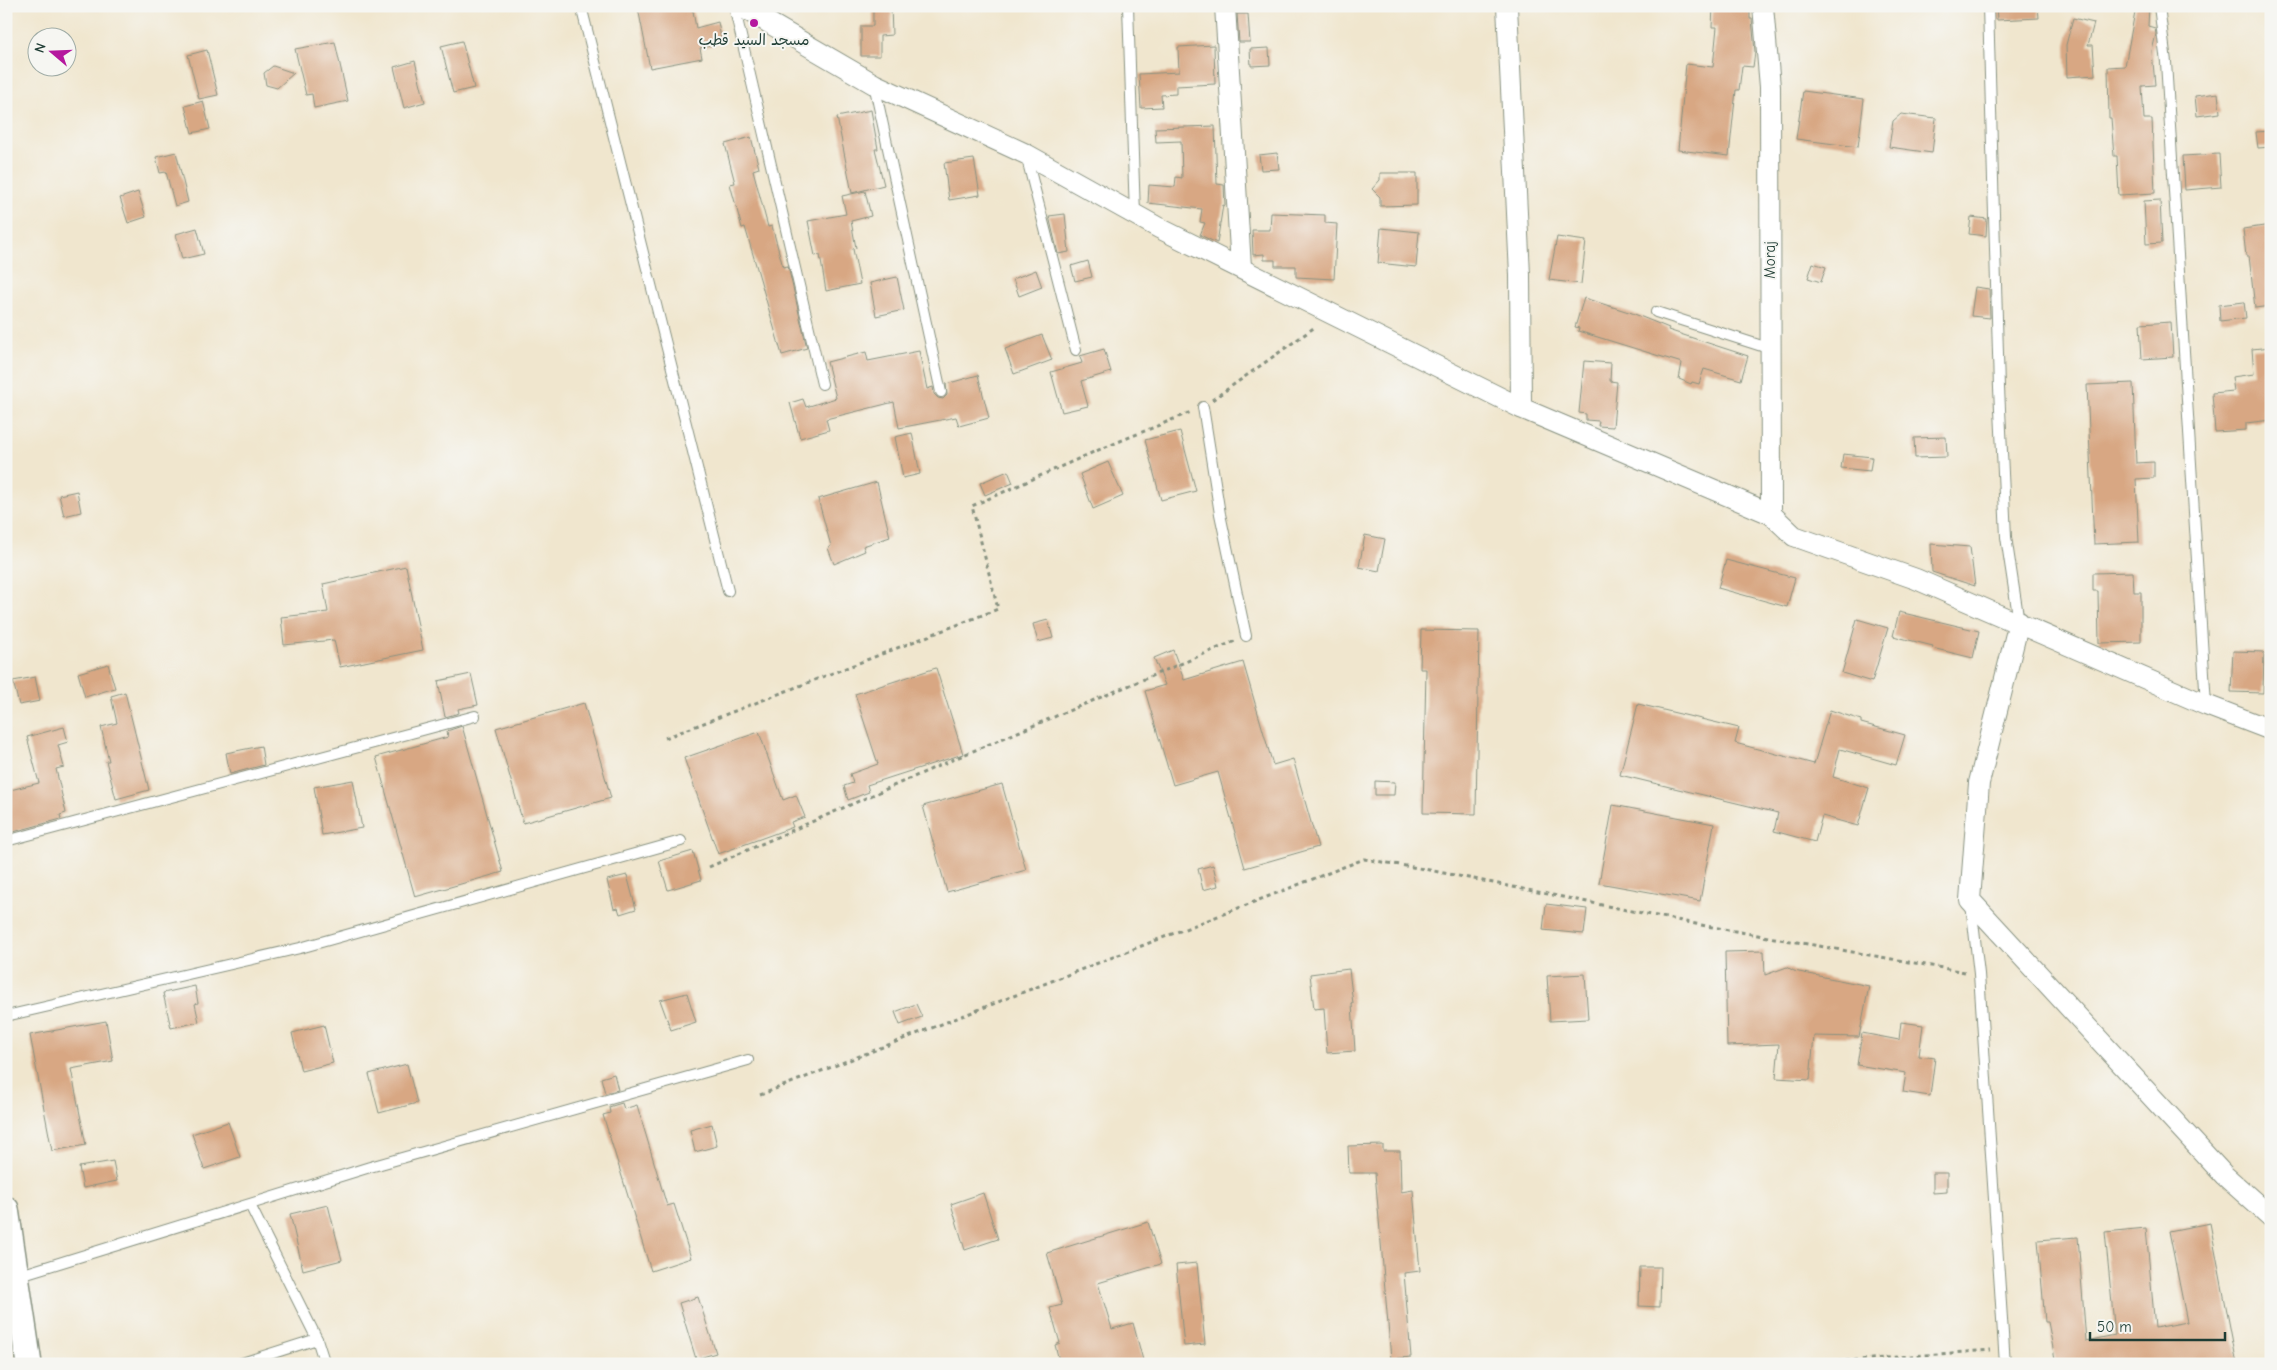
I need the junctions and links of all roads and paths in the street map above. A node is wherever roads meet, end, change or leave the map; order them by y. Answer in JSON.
{"nodes":[{"id":1,"x":16,"y":6,"type":"edge"},
{"id":2,"x":581,"y":6,"type":"edge"},
{"id":3,"x":734,"y":6,"type":"edge"},
{"id":4,"x":740,"y":6,"type":"edge"},
{"id":5,"x":1128,"y":6,"type":"edge"},
{"id":6,"x":1225,"y":6,"type":"edge"},
{"id":7,"x":1507,"y":6,"type":"edge"},
{"id":8,"x":1763,"y":6,"type":"edge"},
{"id":9,"x":1988,"y":6,"type":"edge"},
{"id":10,"x":2159,"y":6,"type":"edge"},
{"id":11,"x":6,"y":9,"type":"edge"},
{"id":12,"x":874,"y":84,"type":"junction"},
{"id":13,"x":1026,"y":154,"type":"junction"},
{"id":14,"x":1135,"y":215,"type":"junction"},
{"id":15,"x":1241,"y":268,"type":"junction"},
{"id":16,"x":1656,"y":312,"type":"dead end"},
{"id":17,"x":1334,"y":314,"type":"junction"},
{"id":18,"x":1770,"y":349,"type":"junction"},
{"id":19,"x":1076,"y":350,"type":"dead end"},
{"id":20,"x":822,"y":384,"type":"dead end"},
{"id":21,"x":941,"y":392,"type":"dead end"},
{"id":22,"x":1203,"y":407,"type":"junction"},
{"id":23,"x":1521,"y":408,"type":"junction"},
{"id":24,"x":1771,"y":514,"type":"junction"},
{"id":25,"x":728,"y":591,"type":"dead end"},
{"id":26,"x":2019,"y":622,"type":"junction"},
{"id":27,"x":1246,"y":636,"type":"joint"},
{"id":28,"x":2206,"y":705,"type":"junction"},
{"id":29,"x":475,"y":716,"type":"dead end"},
{"id":30,"x":2271,"y":730,"type":"edge"},
{"id":31,"x":665,"y":738,"type":"dead end"},
{"id":32,"x":6,"y":841,"type":"edge"},
{"id":33,"x":681,"y":841,"type":"dead end"},
{"id":34,"x":709,"y":867,"type":"dead end"},
{"id":35,"x":1970,"y":900,"type":"junction"},
{"id":36,"x":1979,"y":974,"type":"junction"},
{"id":37,"x":6,"y":1016,"type":"edge"},
{"id":38,"x":748,"y":1060,"type":"dead end"},
{"id":39,"x":760,"y":1095,"type":"dead end"},
{"id":40,"x":250,"y":1204,"type":"junction"},
{"id":41,"x":6,"y":1209,"type":"edge"},
{"id":42,"x":2271,"y":1217,"type":"edge"},
{"id":43,"x":17,"y":1276,"type":"junction"},
{"id":44,"x":317,"y":1339,"type":"junction"},
{"id":45,"x":2004,"y":1349,"type":"junction"},
{"id":46,"x":29,"y":1364,"type":"edge"},
{"id":47,"x":239,"y":1364,"type":"edge"},
{"id":48,"x":325,"y":1364,"type":"edge"},
{"id":49,"x":1806,"y":1364,"type":"edge"},
{"id":50,"x":2005,"y":1364,"type":"edge"}],
"edges":[{"from":1,"to":11,"type":"path"},
{"from":2,"to":25,"type":"lane"},
{"from":3,"to":20,"type":"lane"},
{"from":4,"to":12,"type":"street"},
{"from":5,"to":14,"type":"lane"},
{"from":6,"to":15,"type":"street"},
{"from":7,"to":23,"type":"street"},
{"from":8,"to":18,"type":"street","name":"Moraj"},
{"from":9,"to":26,"type":"lane"},
{"from":10,"to":28,"type":"lane"},
{"from":12,"to":13,"type":"street"},
{"from":12,"to":21,"type":"lane"},
{"from":13,"to":14,"type":"street"},
{"from":13,"to":19,"type":"lane"},
{"from":14,"to":15,"type":"street"},
{"from":15,"to":17,"type":"street"},
{"from":16,"to":18,"type":"lane"},
{"from":17,"to":22,"type":"path"},
{"from":17,"to":23,"type":"street"},
{"from":18,"to":24,"type":"street","name":"Moraj"},
{"from":22,"to":27,"type":"lane"},
{"from":22,"to":31,"type":"path"},
{"from":23,"to":24,"type":"street"},
{"from":24,"to":26,"type":"street"},
{"from":26,"to":28,"type":"street"},
{"from":26,"to":35,"type":"street"},
{"from":27,"to":34,"type":"path"},
{"from":28,"to":30,"type":"street"},
{"from":29,"to":32,"type":"lane"},
{"from":33,"to":37,"type":"lane"},
{"from":35,"to":36,"type":"lane"},
{"from":35,"to":42,"type":"street"},
{"from":36,"to":39,"type":"path"},
{"from":36,"to":45,"type":"lane"},
{"from":38,"to":40,"type":"lane"},
{"from":40,"to":43,"type":"lane"},
{"from":40,"to":44,"type":"lane"},
{"from":41,"to":43,"type":"street"},
{"from":43,"to":46,"type":"street"},
{"from":44,"to":47,"type":"lane"},
{"from":44,"to":48,"type":"lane"},
{"from":45,"to":49,"type":"path"},
{"from":45,"to":50,"type":"lane"}]}
